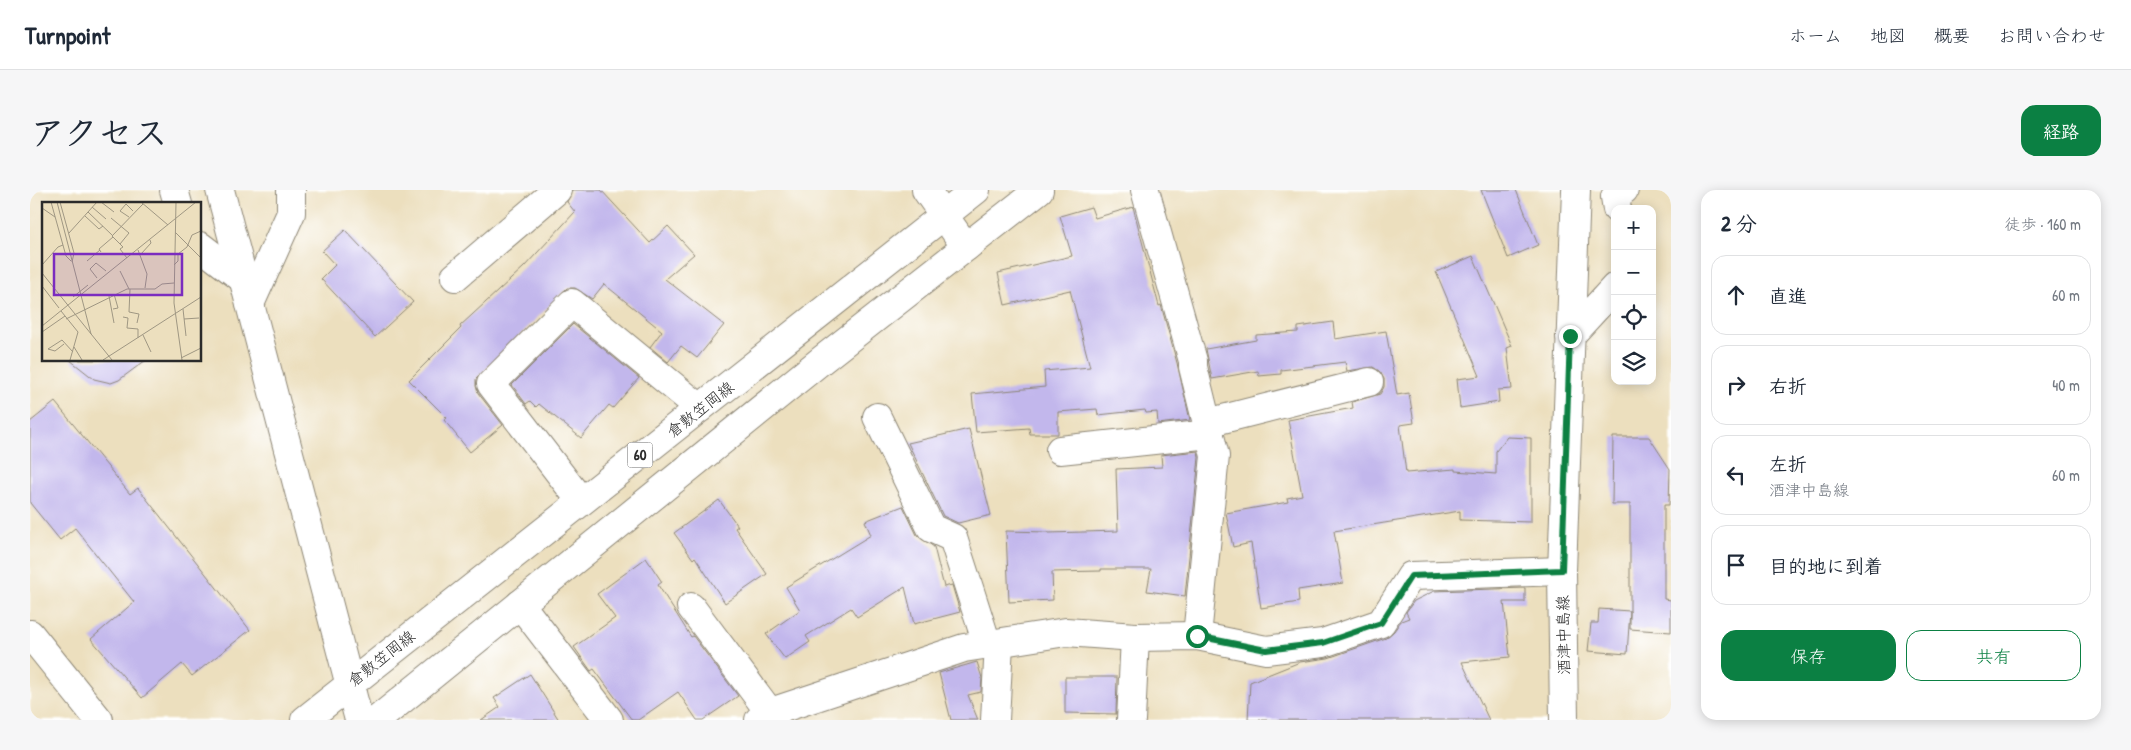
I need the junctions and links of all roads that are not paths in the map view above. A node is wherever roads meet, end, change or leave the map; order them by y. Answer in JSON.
{"nodes":[{"id":1,"x":220,"y":190,"type":"edge"},
{"id":2,"x":291,"y":190,"type":"edge"},
{"id":3,"x":557,"y":190,"type":"edge"},
{"id":4,"x":926,"y":190,"type":"edge"},
{"id":5,"x":976,"y":190,"type":"edge"},
{"id":6,"x":1039,"y":190,"type":"edge"},
{"id":7,"x":1145,"y":190,"type":"edge"},
{"id":8,"x":1576,"y":190,"type":"edge"},
{"id":9,"x":1624,"y":190,"type":"edge"},
{"id":10,"x":1616,"y":205,"type":"edge"},
{"id":11,"x":944,"y":216,"type":"junction"},
{"id":12,"x":201,"y":247,"type":"edge"},
{"id":13,"x":966,"y":247,"type":"junction"},
{"id":14,"x":455,"y":277,"type":"dead end"},
{"id":15,"x":1611,"y":290,"type":"edge"},
{"id":16,"x":246,"y":292,"type":"junction"},
{"id":17,"x":1570,"y":336,"type":"junction"},
{"id":18,"x":1369,"y":382,"type":"dead end"},
{"id":19,"x":700,"y":408,"type":"junction"},
{"id":20,"x":877,"y":417,"type":"dead end"},
{"id":21,"x":1208,"y":429,"type":"junction"},
{"id":22,"x":1060,"y":450,"type":"dead end"},
{"id":23,"x":581,"y":501,"type":"junction"},
{"id":24,"x":1562,"y":570,"type":"junction"},
{"id":25,"x":520,"y":604,"type":"junction"},
{"id":26,"x":691,"y":607,"type":"dead end"},
{"id":27,"x":30,"y":634,"type":"edge"},
{"id":28,"x":1197,"y":636,"type":"junction"},
{"id":29,"x":1135,"y":637,"type":"junction"},
{"id":30,"x":993,"y":643,"type":"junction"},
{"id":31,"x":350,"y":683,"type":"junction"},
{"id":32,"x":805,"y":711,"type":"edge"},
{"id":33,"x":765,"y":717,"type":"edge"},
{"id":34,"x":99,"y":720,"type":"edge"},
{"id":35,"x":305,"y":720,"type":"edge"},
{"id":36,"x":358,"y":720,"type":"edge"},
{"id":37,"x":376,"y":720,"type":"edge"},
{"id":38,"x":609,"y":720,"type":"edge"},
{"id":39,"x":994,"y":720,"type":"edge"},
{"id":40,"x":1131,"y":720,"type":"edge"},
{"id":41,"x":1564,"y":720,"type":"edge"}],
"edges":[{"from":1,"to":16,"type":"street"},
{"from":2,"to":16,"type":"street"},
{"from":3,"to":14,"type":"street"},
{"from":4,"to":11,"type":"street"},
{"from":5,"to":11,"type":"street","name":"倉敷笠岡線","number":"60"},
{"from":6,"to":13,"type":"street","number":"60"},
{"from":7,"to":21,"type":"street"},
{"from":8,"to":17,"type":"street","name":"酒津中島線"},
{"from":9,"to":10,"type":"street"},
{"from":11,"to":13,"type":"street"},
{"from":11,"to":19,"type":"street","name":"倉敷笠岡線","number":"60"},
{"from":12,"to":16,"type":"street"},
{"from":13,"to":25,"type":"street","number":"60"},
{"from":15,"to":17,"type":"street"},
{"from":16,"to":31,"type":"street"},
{"from":17,"to":24,"type":"street","name":"酒津中島線"},
{"from":18,"to":21,"type":"street"},
{"from":19,"to":23,"type":"street","name":"倉敷笠岡線","number":"60"},
{"from":19,"to":23,"type":"street"},
{"from":20,"to":30,"type":"street"},
{"from":21,"to":22,"type":"street"},
{"from":21,"to":28,"type":"street"},
{"from":23,"to":31,"type":"street","name":"倉敷笠岡線","number":"60"},
{"from":24,"to":28,"type":"street"},
{"from":24,"to":41,"type":"street","name":"酒津中島線"},
{"from":25,"to":37,"type":"street","number":"60"},
{"from":25,"to":38,"type":"street"},
{"from":26,"to":33,"type":"street"},
{"from":27,"to":34,"type":"street"},
{"from":28,"to":29,"type":"street"},
{"from":29,"to":30,"type":"street"},
{"from":29,"to":40,"type":"street"},
{"from":30,"to":32,"type":"street"},
{"from":30,"to":39,"type":"street"},
{"from":31,"to":35,"type":"street","name":"倉敷笠岡線","number":"60"},
{"from":31,"to":36,"type":"street"},
{"from":32,"to":33,"type":"street"}]}
